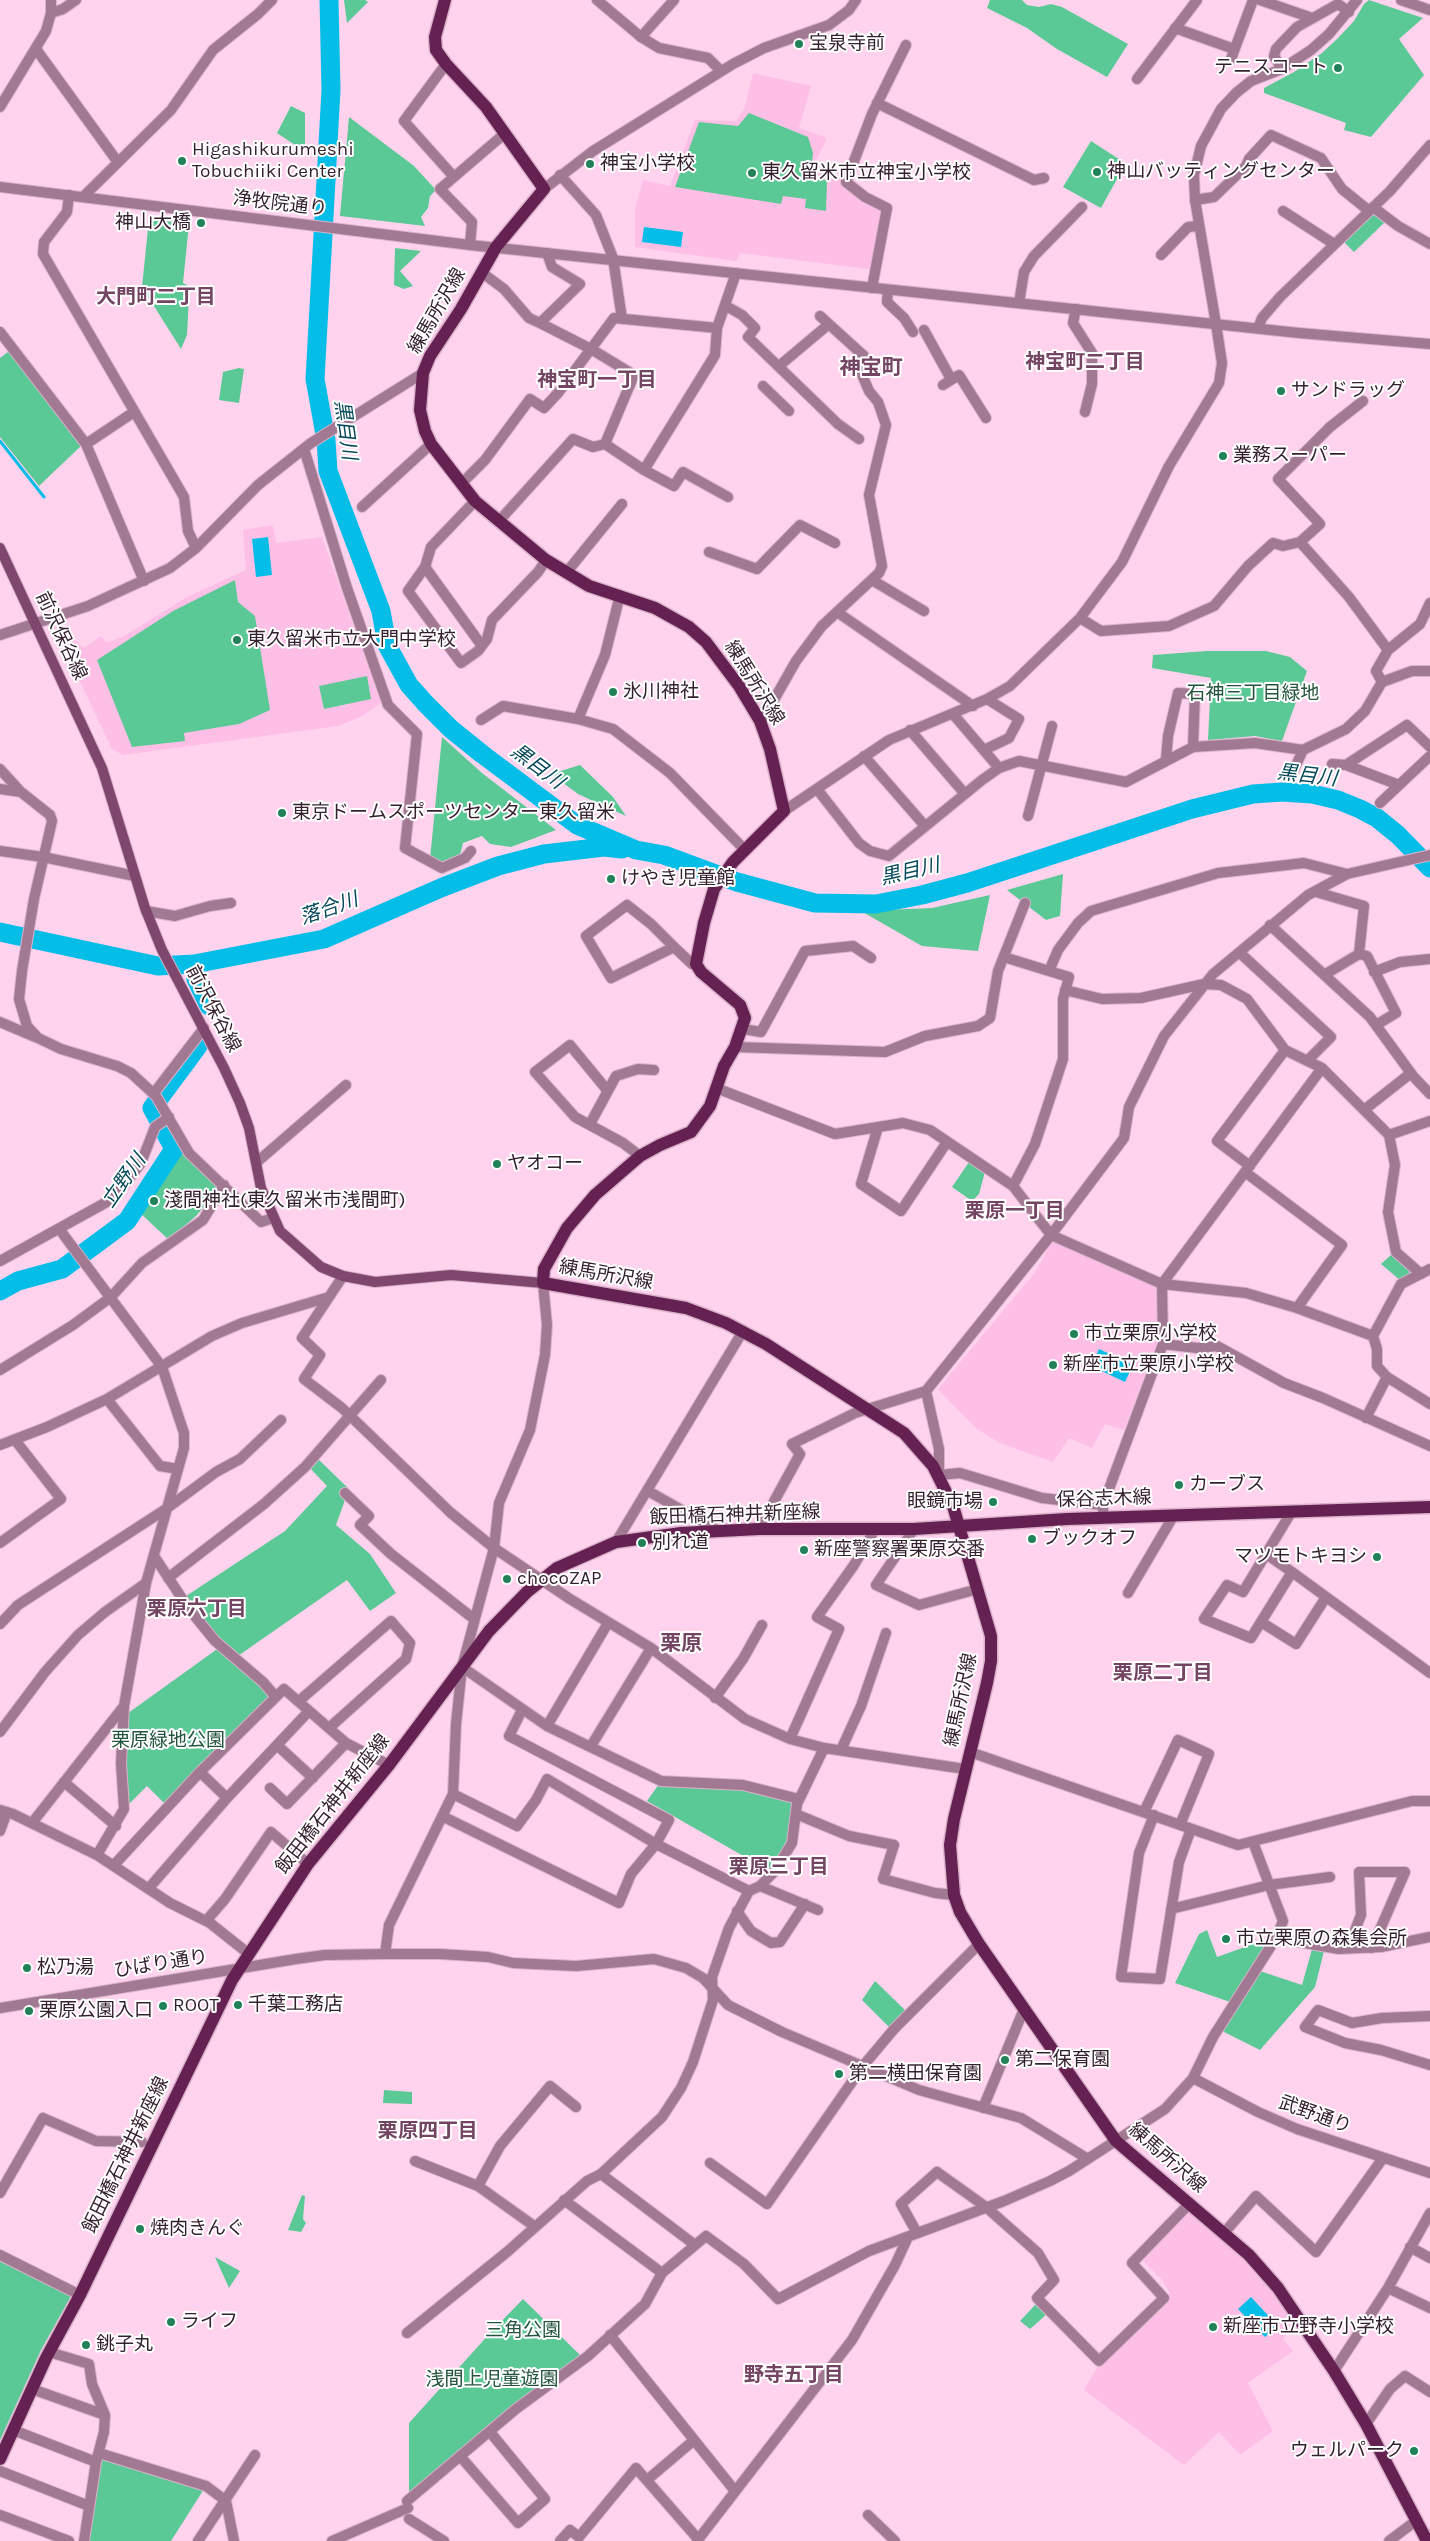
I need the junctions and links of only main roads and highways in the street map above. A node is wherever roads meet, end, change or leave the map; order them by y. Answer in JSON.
{"nodes":[{"id":1,"x":445,"y":0,"type":"edge"},
{"id":2,"x":0,"y":548,"type":"edge"},
{"id":3,"x":543,"y":1283,"type":"junction"},
{"id":4,"x":1430,"y":1507,"type":"edge"},
{"id":5,"x":959,"y":1526,"type":"junction"},
{"id":6,"x":0,"y":2459,"type":"edge"},
{"id":7,"x":1428,"y":2541,"type":"edge"}],
"edges":[{"from":1,"to":3,"type":"main road","name":"練馬所沢線"},
{"from":2,"to":3,"type":"main road","name":"前沢保谷線"},
{"from":3,"to":5,"type":"main road","name":"練馬所沢線"},
{"from":4,"to":5,"type":"main road","name":"保谷志木線"},
{"from":5,"to":6,"type":"main road","name":"飯田橋石神井新座線"},
{"from":5,"to":7,"type":"main road","name":"練馬所沢線"}]}
